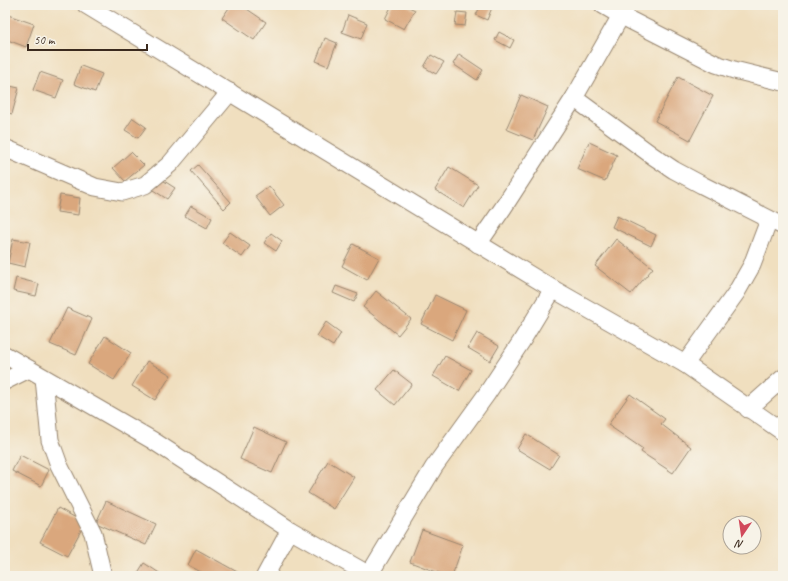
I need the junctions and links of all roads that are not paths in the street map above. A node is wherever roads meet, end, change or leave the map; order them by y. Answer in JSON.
{"nodes":[{"id":1,"x":86,"y":5,"type":"edge"},
{"id":2,"x":603,"y":5,"type":"edge"},
{"id":3,"x":623,"y":10,"type":"edge"},
{"id":4,"x":783,"y":82,"type":"edge"},
{"id":5,"x":230,"y":92,"type":"junction"},
{"id":6,"x":574,"y":98,"type":"junction"},
{"id":7,"x":5,"y":148,"type":"edge"},
{"id":8,"x":776,"y":223,"type":"edge"},
{"id":9,"x":478,"y":244,"type":"junction"},
{"id":10,"x":553,"y":289,"type":"junction"},
{"id":11,"x":5,"y":355,"type":"edge"},
{"id":12,"x":685,"y":364,"type":"junction"},
{"id":13,"x":29,"y":369,"type":"junction"},
{"id":14,"x":44,"y":378,"type":"junction"},
{"id":15,"x":783,"y":378,"type":"edge"},
{"id":16,"x":5,"y":381,"type":"edge"},
{"id":17,"x":748,"y":408,"type":"junction"},
{"id":18,"x":783,"y":432,"type":"edge"},
{"id":19,"x":290,"y":530,"type":"junction"},
{"id":20,"x":370,"y":575,"type":"edge"},
{"id":21,"x":103,"y":576,"type":"edge"},
{"id":22,"x":265,"y":576,"type":"edge"}],
"edges":[{"from":1,"to":5,"type":"street"},
{"from":2,"to":3,"type":"street"},
{"from":3,"to":4,"type":"street"},
{"from":3,"to":6,"type":"street"},
{"from":5,"to":7,"type":"street"},
{"from":5,"to":9,"type":"street"},
{"from":6,"to":8,"type":"street"},
{"from":6,"to":9,"type":"street"},
{"from":8,"to":12,"type":"street"},
{"from":9,"to":10,"type":"street"},
{"from":10,"to":12,"type":"street"},
{"from":10,"to":20,"type":"street"},
{"from":11,"to":13,"type":"street"},
{"from":12,"to":17,"type":"street"},
{"from":13,"to":14,"type":"street"},
{"from":13,"to":16,"type":"street"},
{"from":14,"to":19,"type":"street"},
{"from":14,"to":21,"type":"street"},
{"from":15,"to":17,"type":"street"},
{"from":17,"to":18,"type":"street"},
{"from":19,"to":20,"type":"street"},
{"from":19,"to":22,"type":"street"}]}
